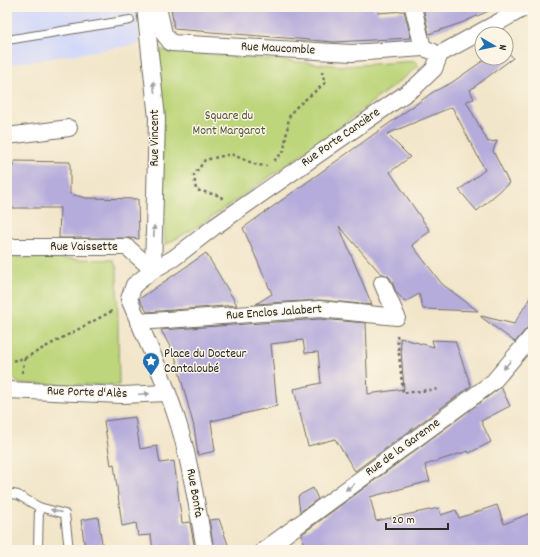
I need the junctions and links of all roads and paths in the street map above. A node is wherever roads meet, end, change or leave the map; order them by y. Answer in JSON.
{"nodes":[{"id":1,"x":145,"y":7,"type":"edge"},
{"id":2,"x":158,"y":7,"type":"edge"},
{"id":3,"x":413,"y":7,"type":"edge"},
{"id":4,"x":526,"y":7,"type":"edge"},
{"id":5,"x":130,"y":20,"type":"dead end"},
{"id":6,"x":7,"y":40,"type":"edge"},
{"id":7,"x":423,"y":48,"type":"junction"},
{"id":8,"x":440,"y":54,"type":"junction"},
{"id":9,"x":328,"y":68,"type":"dead end"},
{"id":10,"x":69,"y":128,"type":"dead end"},
{"id":11,"x":7,"y":136,"type":"edge"},
{"id":12,"x":274,"y":161,"type":"dead end"},
{"id":13,"x":268,"y":166,"type":"dead end"},
{"id":14,"x":224,"y":201,"type":"dead end"},
{"id":15,"x":7,"y":247,"type":"edge"},
{"id":16,"x":153,"y":270,"type":"junction"},
{"id":17,"x":382,"y":283,"type":"dead end"},
{"id":18,"x":118,"y":308,"type":"dead end"},
{"id":19,"x":397,"y":317,"type":"junction"},
{"id":20,"x":138,"y":322,"type":"junction"},
{"id":21,"x":533,"y":335,"type":"edge"},
{"id":22,"x":7,"y":362,"type":"edge"},
{"id":23,"x":439,"y":389,"type":"dead end"},
{"id":24,"x":7,"y":390,"type":"edge"},
{"id":25,"x":168,"y":393,"type":"junction"},
{"id":26,"x":7,"y":493,"type":"edge"},
{"id":27,"x":40,"y":507,"type":"junction"},
{"id":28,"x":38,"y":550,"type":"edge"},
{"id":29,"x":69,"y":550,"type":"edge"},
{"id":30,"x":205,"y":550,"type":"edge"},
{"id":31,"x":264,"y":550,"type":"edge"}],
"edges":[{"from":16,"to":1,"type":"street","name":"Rue Vincent","one_way":true},
{"from":2,"to":7,"type":"street","name":"Rue Maucomble"},
{"from":3,"to":7,"type":"street"},
{"from":4,"to":8,"type":"street"},
{"from":5,"to":6,"type":"lane"},
{"from":7,"to":8,"type":"street"},
{"from":8,"to":16,"type":"street","name":"Rue Porte Cancière"},
{"from":9,"to":12,"type":"path"},
{"from":10,"to":11,"type":"street"},
{"from":13,"to":14,"type":"path"},
{"from":15,"to":16,"type":"street","name":"Rue Vaissette"},
{"from":16,"to":20,"type":"street"},
{"from":17,"to":19,"type":"street"},
{"from":18,"to":22,"type":"path"},
{"from":19,"to":20,"type":"street","name":"Rue Enclos Jalabert"},
{"from":19,"to":23,"type":"path"},
{"from":20,"to":25,"type":"street"},
{"from":21,"to":31,"type":"street","name":"Rue de la Garenne","one_way":true},
{"from":24,"to":25,"type":"street","name":"Rue Porte d'Alès","one_way":true},
{"from":25,"to":30,"type":"street","name":"Rue Bonfa"},
{"from":26,"to":27,"type":"lane"},
{"from":27,"to":28,"type":"lane"},
{"from":29,"to":27,"type":"lane","one_way":true}]}
